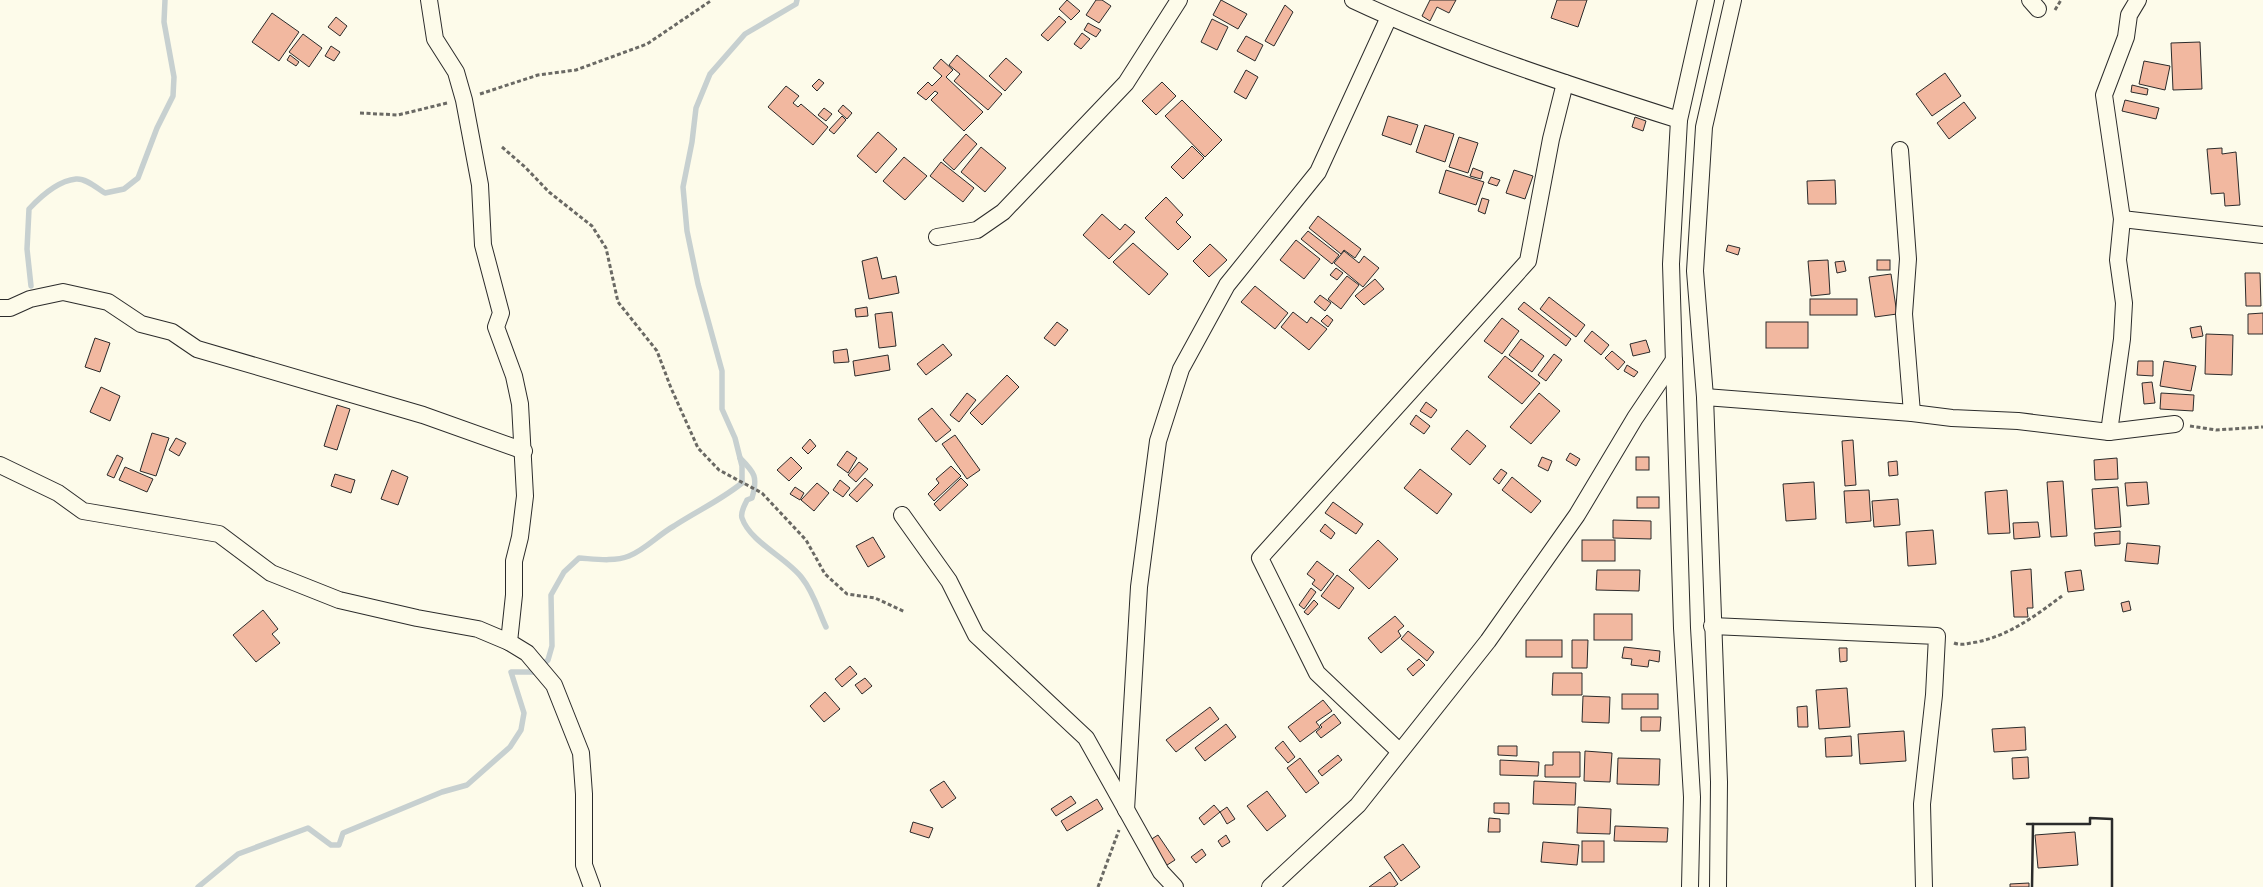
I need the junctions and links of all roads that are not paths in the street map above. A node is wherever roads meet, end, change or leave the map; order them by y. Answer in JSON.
{"nodes":[{"id":1,"x":429,"y":0,"type":"edge"},
{"id":2,"x":1179,"y":0,"type":"edge"},
{"id":3,"x":1353,"y":0,"type":"edge"},
{"id":4,"x":1706,"y":0,"type":"edge"},
{"id":5,"x":1733,"y":0,"type":"edge"},
{"id":6,"x":2138,"y":0,"type":"edge"},
{"id":7,"x":1389,"y":17,"type":"junction"},
{"id":8,"x":1564,"y":84,"type":"junction"},
{"id":9,"x":1679,"y":120,"type":"junction"},
{"id":10,"x":1900,"y":150,"type":"dead end"},
{"id":11,"x":2122,"y":219,"type":"junction"},
{"id":12,"x":2263,"y":235,"type":"edge"},
{"id":13,"x":937,"y":237,"type":"dead end"},
{"id":14,"x":0,"y":308,"type":"edge"},
{"id":15,"x":1674,"y":360,"type":"junction"},
{"id":16,"x":1706,"y":397,"type":"junction"},
{"id":17,"x":1912,"y":413,"type":"junction"},
{"id":18,"x":2174,"y":424,"type":"road end"},
{"id":19,"x":2110,"y":432,"type":"junction"},
{"id":20,"x":524,"y":451,"type":"junction"},
{"id":21,"x":0,"y":465,"type":"edge"},
{"id":22,"x":902,"y":515,"type":"dead end"},
{"id":23,"x":1712,"y":626,"type":"junction"},
{"id":24,"x":509,"y":642,"type":"junction"},
{"id":25,"x":1400,"y":751,"type":"junction"},
{"id":26,"x":1126,"y":810,"type":"junction"},
{"id":27,"x":592,"y":887,"type":"edge"},
{"id":28,"x":1175,"y":887,"type":"edge"},
{"id":29,"x":1270,"y":887,"type":"edge"},
{"id":30,"x":1690,"y":887,"type":"edge"},
{"id":31,"x":1718,"y":887,"type":"edge"},
{"id":32,"x":1924,"y":887,"type":"edge"}],
"edges":[{"from":1,"to":20,"type":"street"},
{"from":2,"to":13,"type":"street"},
{"from":3,"to":7,"type":"street"},
{"from":4,"to":9,"type":"street"},
{"from":5,"to":16,"type":"street"},
{"from":6,"to":11,"type":"street"},
{"from":7,"to":8,"type":"street"},
{"from":7,"to":26,"type":"street"},
{"from":8,"to":9,"type":"street"},
{"from":8,"to":25,"type":"street"},
{"from":9,"to":15,"type":"street"},
{"from":10,"to":17,"type":"street"},
{"from":11,"to":12,"type":"street"},
{"from":11,"to":19,"type":"street"},
{"from":14,"to":20,"type":"street"},
{"from":15,"to":25,"type":"street"},
{"from":15,"to":30,"type":"street"},
{"from":16,"to":17,"type":"street"},
{"from":16,"to":23,"type":"street"},
{"from":17,"to":19,"type":"street"},
{"from":18,"to":19,"type":"street"},
{"from":20,"to":24,"type":"street"},
{"from":21,"to":24,"type":"street"},
{"from":22,"to":26,"type":"street"},
{"from":23,"to":31,"type":"street"},
{"from":23,"to":32,"type":"street"},
{"from":24,"to":27,"type":"street"},
{"from":25,"to":29,"type":"street"},
{"from":26,"to":28,"type":"street"}]}
